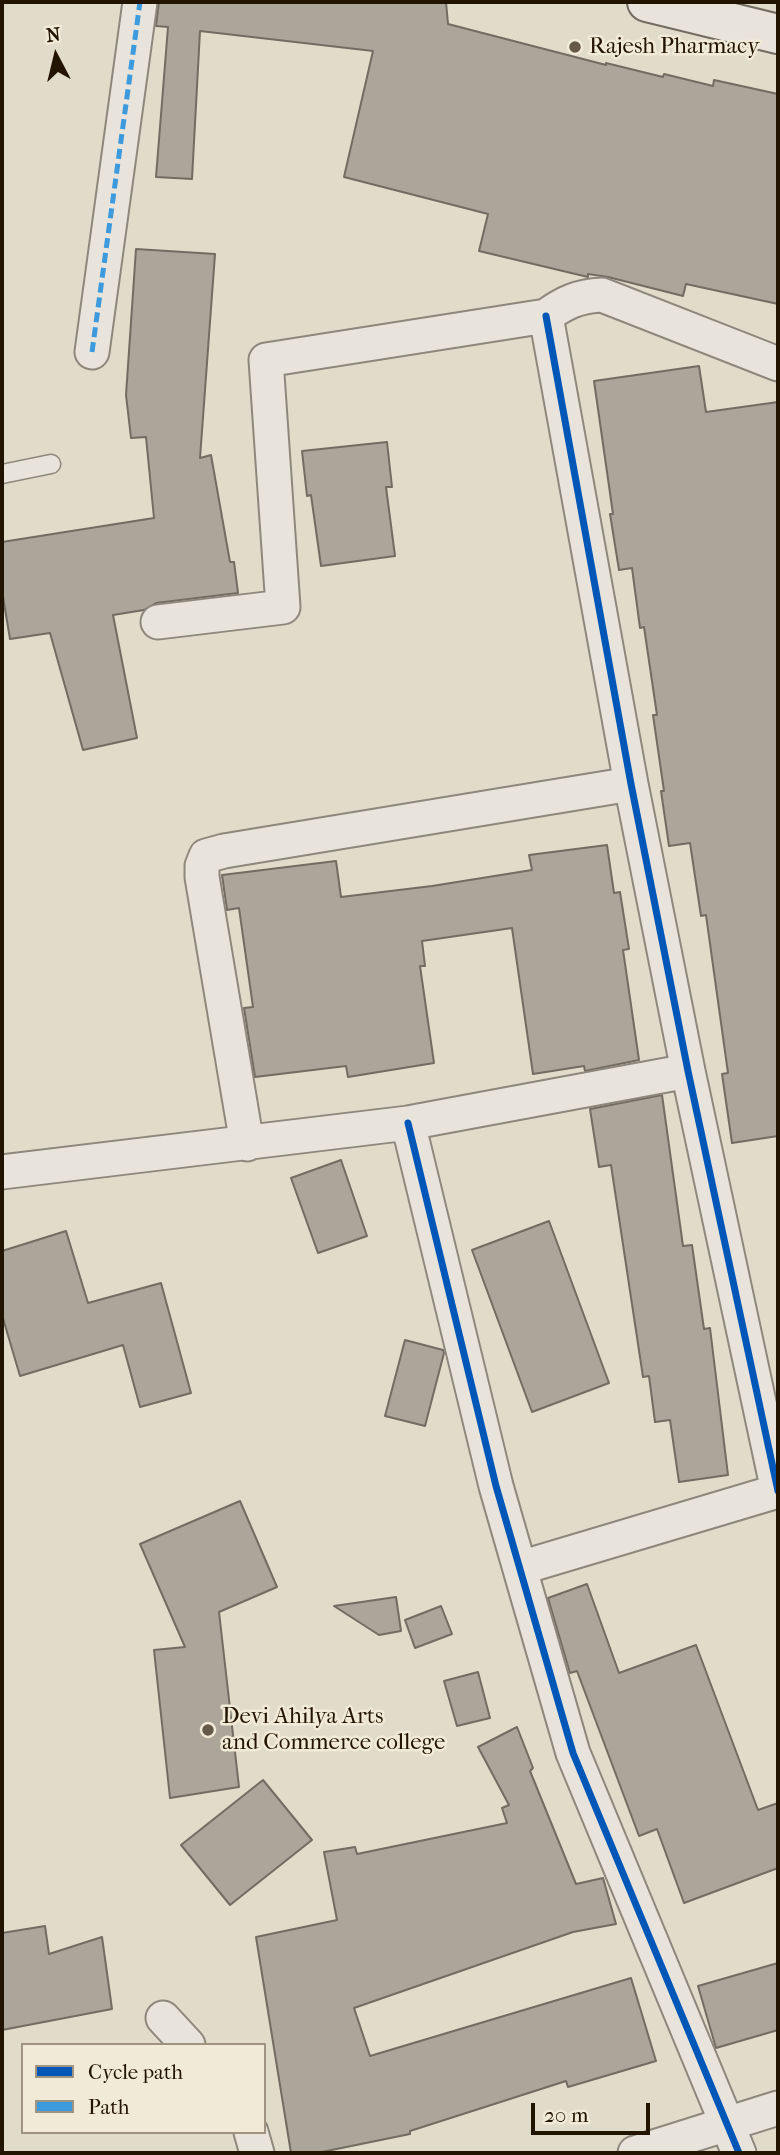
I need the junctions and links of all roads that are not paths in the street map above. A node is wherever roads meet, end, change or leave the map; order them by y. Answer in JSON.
{"nodes":[{"id":1,"x":140,"y":2,"type":"edge"},
{"id":2,"x":647,"y":2,"type":"edge"},
{"id":3,"x":778,"y":34,"type":"edge"},
{"id":4,"x":546,"y":316,"type":"junction"},
{"id":5,"x":92,"y":352,"type":"dead end"},
{"id":6,"x":778,"y":364,"type":"edge"},
{"id":7,"x":51,"y":464,"type":"dead end"},
{"id":8,"x":2,"y":474,"type":"edge"},
{"id":9,"x":158,"y":622,"type":"dead end"},
{"id":10,"x":631,"y":784,"type":"junction"},
{"id":11,"x":688,"y":1071,"type":"junction"},
{"id":12,"x":408,"y":1123,"type":"junction"},
{"id":13,"x":247,"y":1144,"type":"junction"},
{"id":14,"x":2,"y":1172,"type":"edge"},
{"id":15,"x":778,"y":1491,"type":"edge"},
{"id":16,"x":520,"y":1568,"type":"junction"},
{"id":17,"x":163,"y":2018,"type":"dead end"},
{"id":18,"x":186,"y":2043,"type":"edge"},
{"id":19,"x":778,"y":2108,"type":"edge"},
{"id":20,"x":252,"y":2134,"type":"edge"},
{"id":21,"x":733,"y":2139,"type":"edge"},
{"id":22,"x":257,"y":2153,"type":"edge"},
{"id":23,"x":635,"y":2153,"type":"edge"}],
"edges":[{"from":1,"to":5,"type":"street"},
{"from":2,"to":3,"type":"main road"},
{"from":4,"to":6,"type":"street"},
{"from":4,"to":9,"type":"street"},
{"from":4,"to":10,"type":"street"},
{"from":7,"to":8,"type":"lane"},
{"from":10,"to":11,"type":"street"},
{"from":10,"to":13,"type":"street"},
{"from":11,"to":12,"type":"street"},
{"from":11,"to":15,"type":"street"},
{"from":12,"to":13,"type":"street"},
{"from":12,"to":16,"type":"street"},
{"from":13,"to":14,"type":"street"},
{"from":15,"to":16,"type":"street"},
{"from":16,"to":21,"type":"street"},
{"from":17,"to":18,"type":"street"},
{"from":19,"to":21,"type":"street"},
{"from":20,"to":22,"type":"street"},
{"from":21,"to":23,"type":"street"}]}
